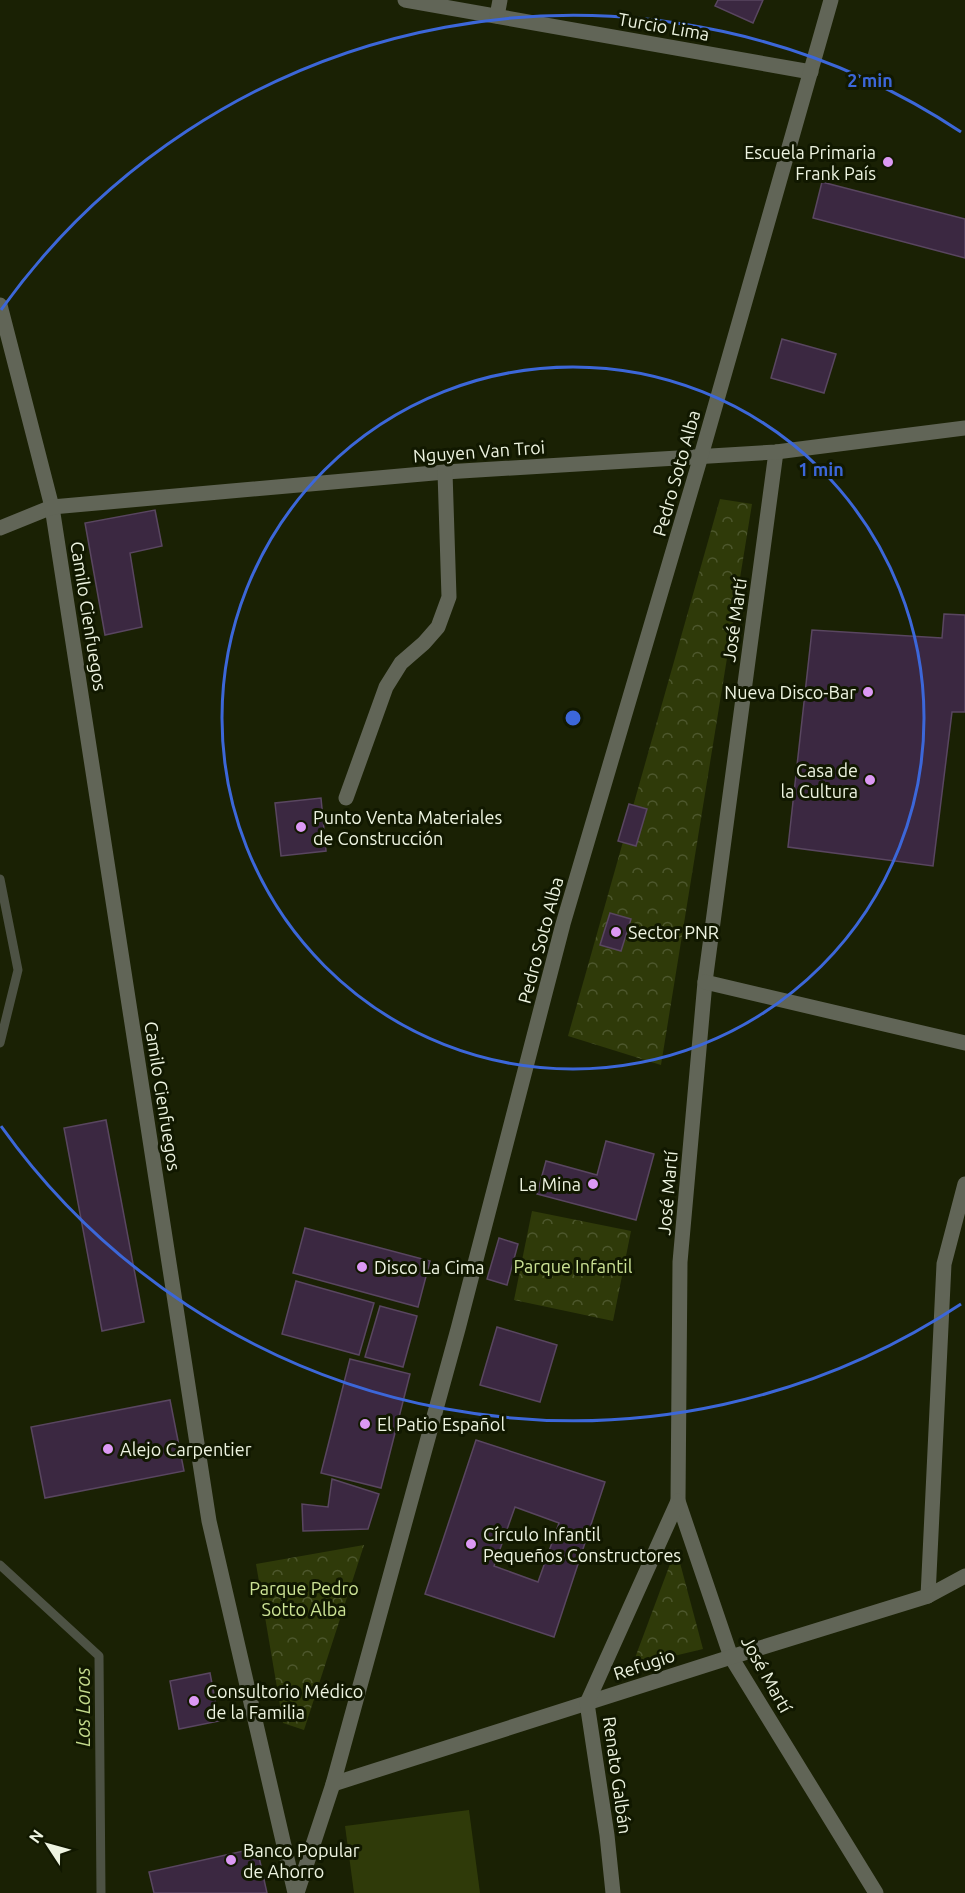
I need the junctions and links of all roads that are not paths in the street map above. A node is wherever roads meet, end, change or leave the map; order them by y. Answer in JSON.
{"nodes":[{"id":1,"x":405,"y":0,"type":"edge"},
{"id":2,"x":500,"y":0,"type":"edge"},
{"id":3,"x":831,"y":0,"type":"edge"},
{"id":4,"x":497,"y":16,"type":"junction"},
{"id":5,"x":811,"y":72,"type":"junction"},
{"id":6,"x":0,"y":305,"type":"edge"},
{"id":7,"x":965,"y":428,"type":"edge"},
{"id":8,"x":776,"y":452,"type":"junction"},
{"id":9,"x":701,"y":456,"type":"junction"},
{"id":10,"x":445,"y":472,"type":"junction"},
{"id":11,"x":52,"y":507,"type":"junction"},
{"id":12,"x":0,"y":528,"type":"edge"},
{"id":13,"x":346,"y":798,"type":"dead end"},
{"id":14,"x":705,"y":982,"type":"junction"},
{"id":15,"x":965,"y":1043,"type":"edge"},
{"id":16,"x":965,"y":1184,"type":"edge"},
{"id":17,"x":678,"y":1501,"type":"junction"},
{"id":18,"x":965,"y":1576,"type":"edge"},
{"id":19,"x":928,"y":1596,"type":"junction"},
{"id":20,"x":731,"y":1657,"type":"junction"},
{"id":21,"x":587,"y":1703,"type":"junction"},
{"id":22,"x":333,"y":1784,"type":"junction"},
{"id":23,"x":296,"y":1893,"type":"edge"},
{"id":24,"x":613,"y":1893,"type":"edge"},
{"id":25,"x":876,"y":1893,"type":"edge"}],
"edges":[{"from":1,"to":4,"type":"street","name":"Turcio Lima"},
{"from":2,"to":4,"type":"street"},
{"from":3,"to":5,"type":"street","name":"Pedro Soto Alba"},
{"from":4,"to":5,"type":"street","name":"Turcio Lima"},
{"from":5,"to":9,"type":"street","name":"Pedro Soto Alba"},
{"from":6,"to":11,"type":"street","name":"Camilo Cienfuegos"},
{"from":7,"to":8,"type":"street","name":"Nguyen Van Troi"},
{"from":8,"to":9,"type":"street","name":"Nguyen Van Troi"},
{"from":8,"to":14,"type":"street","name":"José Martí"},
{"from":9,"to":10,"type":"street","name":"Nguyen Van Troi"},
{"from":9,"to":22,"type":"street","name":"Pedro Soto Alba"},
{"from":10,"to":11,"type":"street","name":"Nguyen Van Troi"},
{"from":10,"to":13,"type":"street"},
{"from":11,"to":12,"type":"street","name":"Nguyen Van Troi"},
{"from":11,"to":23,"type":"street","name":"Camilo Cienfuegos"},
{"from":14,"to":15,"type":"street"},
{"from":14,"to":17,"type":"street","name":"José Martí"},
{"from":16,"to":19,"type":"street"},
{"from":17,"to":20,"type":"street","name":"José Martí"},
{"from":17,"to":21,"type":"street","name":"Renato Galbán"},
{"from":18,"to":19,"type":"street","name":"Refugio"},
{"from":19,"to":20,"type":"street","name":"Refugio"},
{"from":20,"to":21,"type":"street","name":"Refugio"},
{"from":20,"to":25,"type":"street","name":"José Martí"},
{"from":21,"to":22,"type":"street","name":"Refugio"},
{"from":21,"to":24,"type":"street","name":"Renato Galbán"},
{"from":22,"to":23,"type":"street","name":"Pedro Soto Alba"}]}
